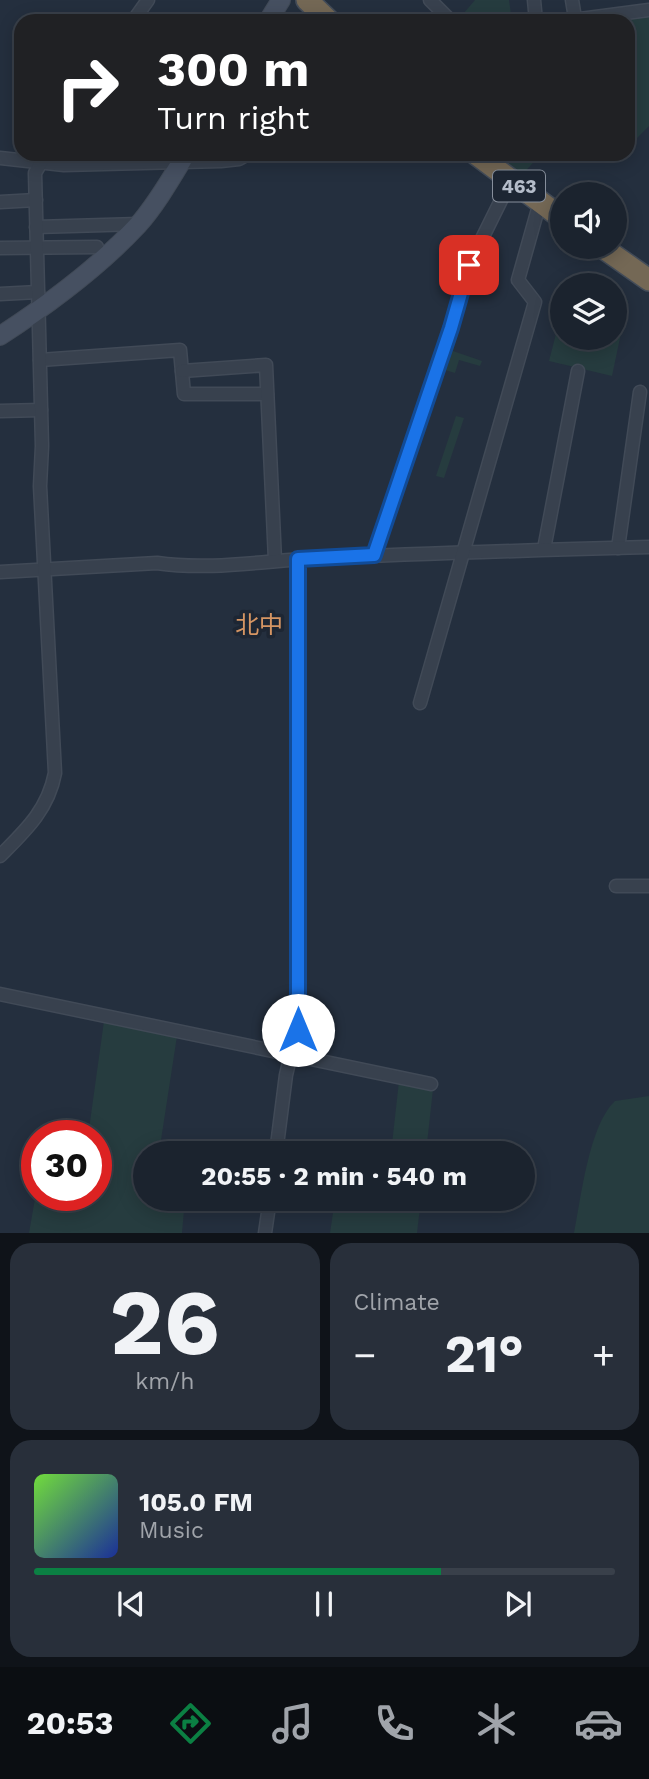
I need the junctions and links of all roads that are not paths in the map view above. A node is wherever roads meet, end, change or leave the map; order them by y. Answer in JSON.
{"nodes":[{"id":1,"x":307,"y":0,"type":"edge"},
{"id":2,"x":430,"y":0,"type":"edge"},
{"id":3,"x":631,"y":7,"type":"edge"},
{"id":4,"x":649,"y":10,"type":"edge"},
{"id":5,"x":322,"y":14,"type":"edge"},
{"id":6,"x":444,"y":14,"type":"edge"},
{"id":7,"x":598,"y":14,"type":"edge"},
{"id":8,"x":42,"y":161,"type":"edge"},
{"id":9,"x":53,"y":161,"type":"edge"},
{"id":10,"x":133,"y":161,"type":"edge"},
{"id":11,"x":182,"y":161,"type":"edge"},
{"id":12,"x":486,"y":161,"type":"edge"},
{"id":13,"x":511,"y":180,"type":"junction"},
{"id":14,"x":36,"y":200,"type":"junction"},
{"id":15,"x":0,"y":202,"type":"edge"},
{"id":16,"x":540,"y":202,"type":"junction"},
{"id":17,"x":550,"y":209,"type":"edge"},
{"id":18,"x":139,"y":224,"type":"junction"},
{"id":19,"x":36,"y":227,"type":"junction"},
{"id":20,"x":37,"y":247,"type":"junction"},
{"id":21,"x":97,"y":247,"type":"dead end"},
{"id":22,"x":0,"y":248,"type":"edge"},
{"id":23,"x":619,"y":259,"type":"edge"},
{"id":24,"x":649,"y":280,"type":"edge"},
{"id":25,"x":38,"y":292,"type":"junction"},
{"id":26,"x":0,"y":294,"type":"edge"},
{"id":27,"x":39,"y":311,"type":"junction"},
{"id":28,"x":0,"y":336,"type":"edge"},
{"id":29,"x":40,"y":359,"type":"junction"},
{"id":30,"x":182,"y":371,"type":"junction"},
{"id":31,"x":578,"y":371,"type":"dead end"},
{"id":32,"x":640,"y":393,"type":"dead end"},
{"id":33,"x":267,"y":394,"type":"junction"},
{"id":34,"x":41,"y":410,"type":"junction"},
{"id":35,"x":0,"y":411,"type":"edge"},
{"id":36,"x":649,"y":547,"type":"edge"},
{"id":37,"x":618,"y":548,"type":"junction"},
{"id":38,"x":544,"y":550,"type":"junction"},
{"id":39,"x":464,"y":551,"type":"junction"},
{"id":40,"x":374,"y":555,"type":"junction"},
{"id":41,"x":275,"y":559,"type":"junction"},
{"id":42,"x":298,"y":559,"type":"junction"},
{"id":43,"x":44,"y":569,"type":"junction"},
{"id":44,"x":0,"y":572,"type":"edge"},
{"id":45,"x":419,"y":703,"type":"dead end"},
{"id":46,"x":0,"y":856,"type":"edge"},
{"id":47,"x":616,"y":886,"type":"dead end"},
{"id":48,"x":649,"y":886,"type":"edge"},
{"id":49,"x":0,"y":994,"type":"edge"},
{"id":50,"x":294,"y":1055,"type":"junction"},
{"id":51,"x":431,"y":1084,"type":"dead end"},
{"id":52,"x":278,"y":1141,"type":"edge"},
{"id":53,"x":268,"y":1211,"type":"edge"},
{"id":54,"x":265,"y":1233,"type":"edge"}],
"edges":[{"from":1,"to":5,"type":"highway"},
{"from":2,"to":6,"type":"street"},
{"from":3,"to":4,"type":"street"},
{"from":3,"to":7,"type":"street"},
{"from":8,"to":14,"type":"street"},
{"from":9,"to":10,"type":"street"},
{"from":11,"to":18,"type":"street"},
{"from":12,"to":13,"type":"highway","number":"463"},
{"from":13,"to":16,"type":"highway","number":"463"},
{"from":13,"to":40,"type":"street"},
{"from":14,"to":15,"type":"street"},
{"from":14,"to":19,"type":"street"},
{"from":16,"to":17,"type":"highway","number":"463"},
{"from":16,"to":39,"type":"street"},
{"from":18,"to":19,"type":"street"},
{"from":18,"to":27,"type":"street"},
{"from":19,"to":20,"type":"street"},
{"from":20,"to":21,"type":"street"},
{"from":20,"to":22,"type":"street"},
{"from":20,"to":25,"type":"street"},
{"from":23,"to":24,"type":"highway"},
{"from":25,"to":26,"type":"street"},
{"from":25,"to":27,"type":"street"},
{"from":27,"to":28,"type":"street"},
{"from":27,"to":29,"type":"street"},
{"from":29,"to":30,"type":"street"},
{"from":29,"to":34,"type":"street"},
{"from":30,"to":33,"type":"street"},
{"from":30,"to":33,"type":"street"},
{"from":31,"to":38,"type":"street"},
{"from":32,"to":37,"type":"street"},
{"from":33,"to":41,"type":"street"},
{"from":34,"to":35,"type":"street"},
{"from":34,"to":43,"type":"street"},
{"from":36,"to":37,"type":"street"},
{"from":37,"to":38,"type":"street"},
{"from":38,"to":39,"type":"street"},
{"from":39,"to":40,"type":"street"},
{"from":39,"to":45,"type":"street"},
{"from":40,"to":42,"type":"street"},
{"from":41,"to":42,"type":"street"},
{"from":41,"to":43,"type":"street"},
{"from":42,"to":50,"type":"street"},
{"from":43,"to":44,"type":"street"},
{"from":43,"to":46,"type":"street"},
{"from":47,"to":48,"type":"street"},
{"from":49,"to":50,"type":"street"},
{"from":50,"to":51,"type":"street"},
{"from":50,"to":52,"type":"street"},
{"from":53,"to":54,"type":"street"}]}
